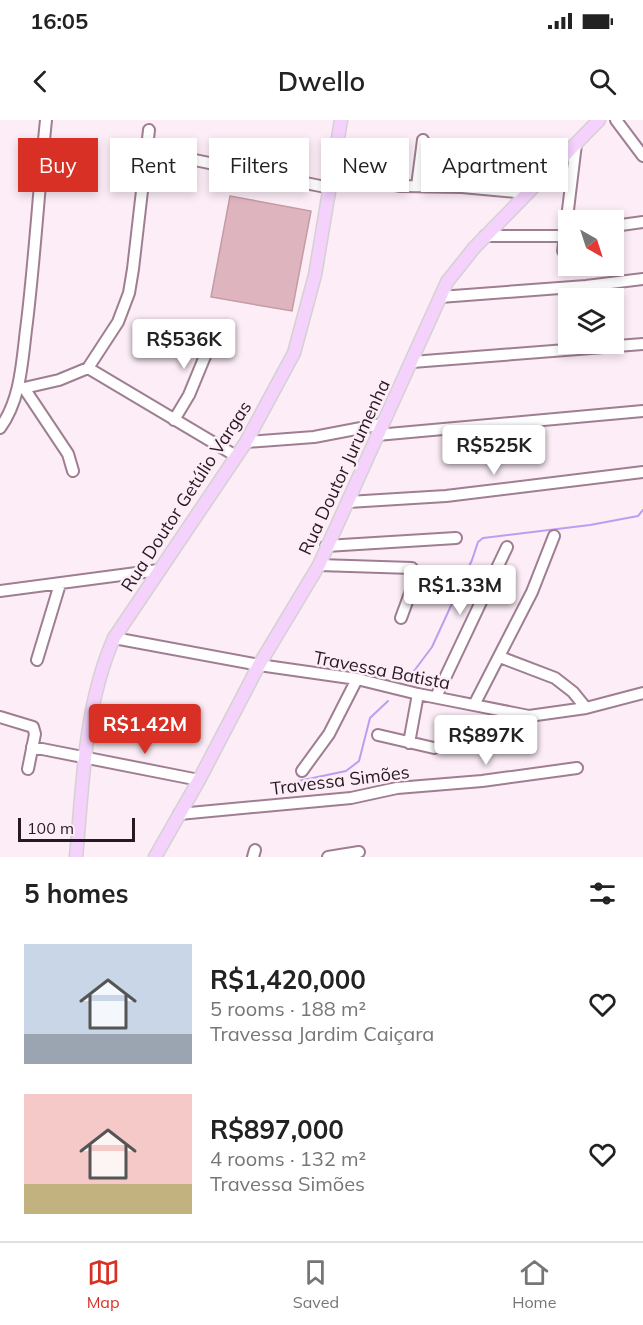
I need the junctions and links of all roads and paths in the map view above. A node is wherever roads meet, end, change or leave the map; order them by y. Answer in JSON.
{"nodes":[{"id":1,"x":46,"y":120,"type":"edge"},
{"id":2,"x":341,"y":120,"type":"edge"},
{"id":3,"x":599,"y":120,"type":"edge"},
{"id":4,"x":616,"y":120,"type":"edge"},
{"id":5,"x":149,"y":130,"type":"dead end"},
{"id":6,"x":148,"y":138,"type":"edge"},
{"id":7,"x":338,"y":138,"type":"edge"},
{"id":8,"x":576,"y":144,"type":"junction"},
{"id":9,"x":421,"y":155,"type":"edge"},
{"id":10,"x":643,"y":156,"type":"edge"},
{"id":11,"x":197,"y":161,"type":"edge"},
{"id":12,"x":409,"y":185,"type":"edge"},
{"id":13,"x":321,"y":186,"type":"edge"},
{"id":14,"x":417,"y":186,"type":"junction"},
{"id":15,"x":141,"y":192,"type":"edge"},
{"id":16,"x":329,"y":192,"type":"edge"},
{"id":17,"x":527,"y":193,"type":"junction"},
{"id":18,"x":569,"y":210,"type":"edge"},
{"id":19,"x":643,"y":222,"type":"edge"},
{"id":20,"x":624,"y":225,"type":"edge"},
{"id":21,"x":485,"y":236,"type":"junction"},
{"id":22,"x":558,"y":236,"type":"edge"},
{"id":23,"x":643,"y":279,"type":"edge"},
{"id":24,"x":440,"y":297,"type":"junction"},
{"id":25,"x":215,"y":332,"type":"dead end"},
{"id":26,"x":643,"y":344,"type":"edge"},
{"id":27,"x":412,"y":362,"type":"junction"},
{"id":28,"x":88,"y":368,"type":"junction"},
{"id":29,"x":21,"y":387,"type":"junction"},
{"id":30,"x":643,"y":411,"type":"edge"},
{"id":31,"x":174,"y":420,"type":"junction"},
{"id":32,"x":0,"y":428,"type":"edge"},
{"id":33,"x":380,"y":430,"type":"junction"},
{"id":34,"x":246,"y":442,"type":"junction"},
{"id":35,"x":236,"y":456,"type":"junction"},
{"id":36,"x":73,"y":471,"type":"dead end"},
{"id":37,"x":643,"y":472,"type":"edge"},
{"id":38,"x":348,"y":502,"type":"junction"},
{"id":39,"x":554,"y":536,"type":"dead end"},
{"id":40,"x":456,"y":538,"type":"dead end"},
{"id":41,"x":326,"y":546,"type":"junction"},
{"id":42,"x":507,"y":547,"type":"dead end"},
{"id":43,"x":319,"y":565,"type":"junction"},
{"id":44,"x":159,"y":570,"type":"junction"},
{"id":45,"x":60,"y":584,"type":"junction"},
{"id":46,"x":0,"y":591,"type":"edge"},
{"id":47,"x":401,"y":618,"type":"dead end"},
{"id":48,"x":114,"y":638,"type":"junction"},
{"id":49,"x":500,"y":657,"type":"junction"},
{"id":50,"x":37,"y":660,"type":"dead end"},
{"id":51,"x":259,"y":665,"type":"junction"},
{"id":52,"x":357,"y":679,"type":"junction"},
{"id":53,"x":643,"y":693,"type":"edge"},
{"id":54,"x":418,"y":694,"type":"junction"},
{"id":55,"x":436,"y":697,"type":"junction"},
{"id":56,"x":474,"y":705,"type":"junction"},
{"id":57,"x":586,"y":708,"type":"junction"},
{"id":58,"x":0,"y":717,"type":"edge"},
{"id":59,"x":378,"y":735,"type":"dead end"},
{"id":60,"x":408,"y":743,"type":"junction"},
{"id":61,"x":32,"y":747,"type":"junction"},
{"id":62,"x":434,"y":748,"type":"dead end"},
{"id":63,"x":86,"y":757,"type":"junction"},
{"id":64,"x":577,"y":768,"type":"dead end"},
{"id":65,"x":28,"y":769,"type":"dead end"},
{"id":66,"x":302,"y":771,"type":"dead end"},
{"id":67,"x":199,"y":780,"type":"junction"},
{"id":68,"x":179,"y":814,"type":"junction"},
{"id":69,"x":359,"y":852,"type":"dead end"},
{"id":70,"x":75,"y":857,"type":"edge"},
{"id":71,"x":155,"y":857,"type":"edge"},
{"id":72,"x":328,"y":857,"type":"edge"}],
"edges":[{"from":1,"to":29,"type":"street"},
{"from":2,"to":7,"type":"main road","name":"Rua Doutor Getúlio Vargas"},
{"from":3,"to":8,"type":"main road","name":"Rua Doutor Jurumenha"},
{"from":4,"to":10,"type":"street"},
{"from":5,"to":6,"type":"street"},
{"from":8,"to":17,"type":"main road","name":"Rua Doutor Jurumenha"},
{"from":8,"to":18,"type":"street"},
{"from":9,"to":14,"type":"street"},
{"from":11,"to":13,"type":"street"},
{"from":12,"to":14,"type":"street"},
{"from":14,"to":17,"type":"street"},
{"from":15,"to":28,"type":"street"},
{"from":16,"to":34,"type":"main road","name":"Rua Doutor Getúlio Vargas"},
{"from":17,"to":21,"type":"main road","name":"Rua Doutor Jurumenha"},
{"from":19,"to":20,"type":"street"},
{"from":21,"to":22,"type":"street"},
{"from":21,"to":24,"type":"main road","name":"Rua Doutor Jurumenha"},
{"from":23,"to":24,"type":"street"},
{"from":24,"to":27,"type":"main road","name":"Rua Doutor Jurumenha"},
{"from":25,"to":31,"type":"street"},
{"from":26,"to":27,"type":"street"},
{"from":27,"to":33,"type":"main road","name":"Rua Doutor Jurumenha"},
{"from":28,"to":29,"type":"street"},
{"from":28,"to":31,"type":"street"},
{"from":29,"to":32,"type":"street"},
{"from":29,"to":36,"type":"street"},
{"from":30,"to":33,"type":"street"},
{"from":31,"to":35,"type":"street"},
{"from":33,"to":34,"type":"street"},
{"from":33,"to":38,"type":"main road","name":"Rua Doutor Jurumenha"},
{"from":34,"to":35,"type":"main road","name":"Rua Doutor Getúlio Vargas"},
{"from":35,"to":44,"type":"main road","name":"Rua Doutor Getúlio Vargas"},
{"from":37,"to":38,"type":"street"},
{"from":38,"to":41,"type":"main road","name":"Rua Doutor Jurumenha"},
{"from":39,"to":49,"type":"street"},
{"from":40,"to":41,"type":"street"},
{"from":41,"to":43,"type":"main road","name":"Rua Doutor Jurumenha"},
{"from":42,"to":55,"type":"street"},
{"from":43,"to":47,"type":"street"},
{"from":43,"to":51,"type":"main road","name":"Rua Doutor Jurumenha"},
{"from":44,"to":45,"type":"street"},
{"from":44,"to":48,"type":"main road","name":"Rua Doutor Getúlio Vargas"},
{"from":45,"to":46,"type":"street"},
{"from":45,"to":50,"type":"street"},
{"from":48,"to":51,"type":"street","name":"Travessa Batista"},
{"from":48,"to":63,"type":"main road","name":"Rua Doutor Getúlio Vargas"},
{"from":49,"to":56,"type":"street"},
{"from":49,"to":57,"type":"street"},
{"from":51,"to":52,"type":"street","name":"Travessa Batista"},
{"from":51,"to":67,"type":"main road","name":"Rua Doutor Jurumenha"},
{"from":52,"to":54,"type":"street","name":"Travessa Batista"},
{"from":52,"to":66,"type":"street"},
{"from":53,"to":57,"type":"street","name":"Travessa Batista"},
{"from":54,"to":55,"type":"street","name":"Travessa Batista"},
{"from":54,"to":60,"type":"street"},
{"from":55,"to":56,"type":"street","name":"Travessa Batista"},
{"from":56,"to":57,"type":"street","name":"Travessa Batista"},
{"from":58,"to":61,"type":"street"},
{"from":59,"to":60,"type":"street"},
{"from":60,"to":62,"type":"street"},
{"from":61,"to":63,"type":"street"},
{"from":61,"to":65,"type":"street"},
{"from":63,"to":67,"type":"street"},
{"from":63,"to":70,"type":"main road","name":"Rua Doutor Getúlio Vargas"},
{"from":64,"to":68,"type":"street","name":"Travessa Simões"},
{"from":67,"to":68,"type":"main road","name":"Rua Doutor Jurumenha"},
{"from":68,"to":71,"type":"main road","name":"Rua Doutor Jurumenha"},
{"from":69,"to":72,"type":"street"}]}
